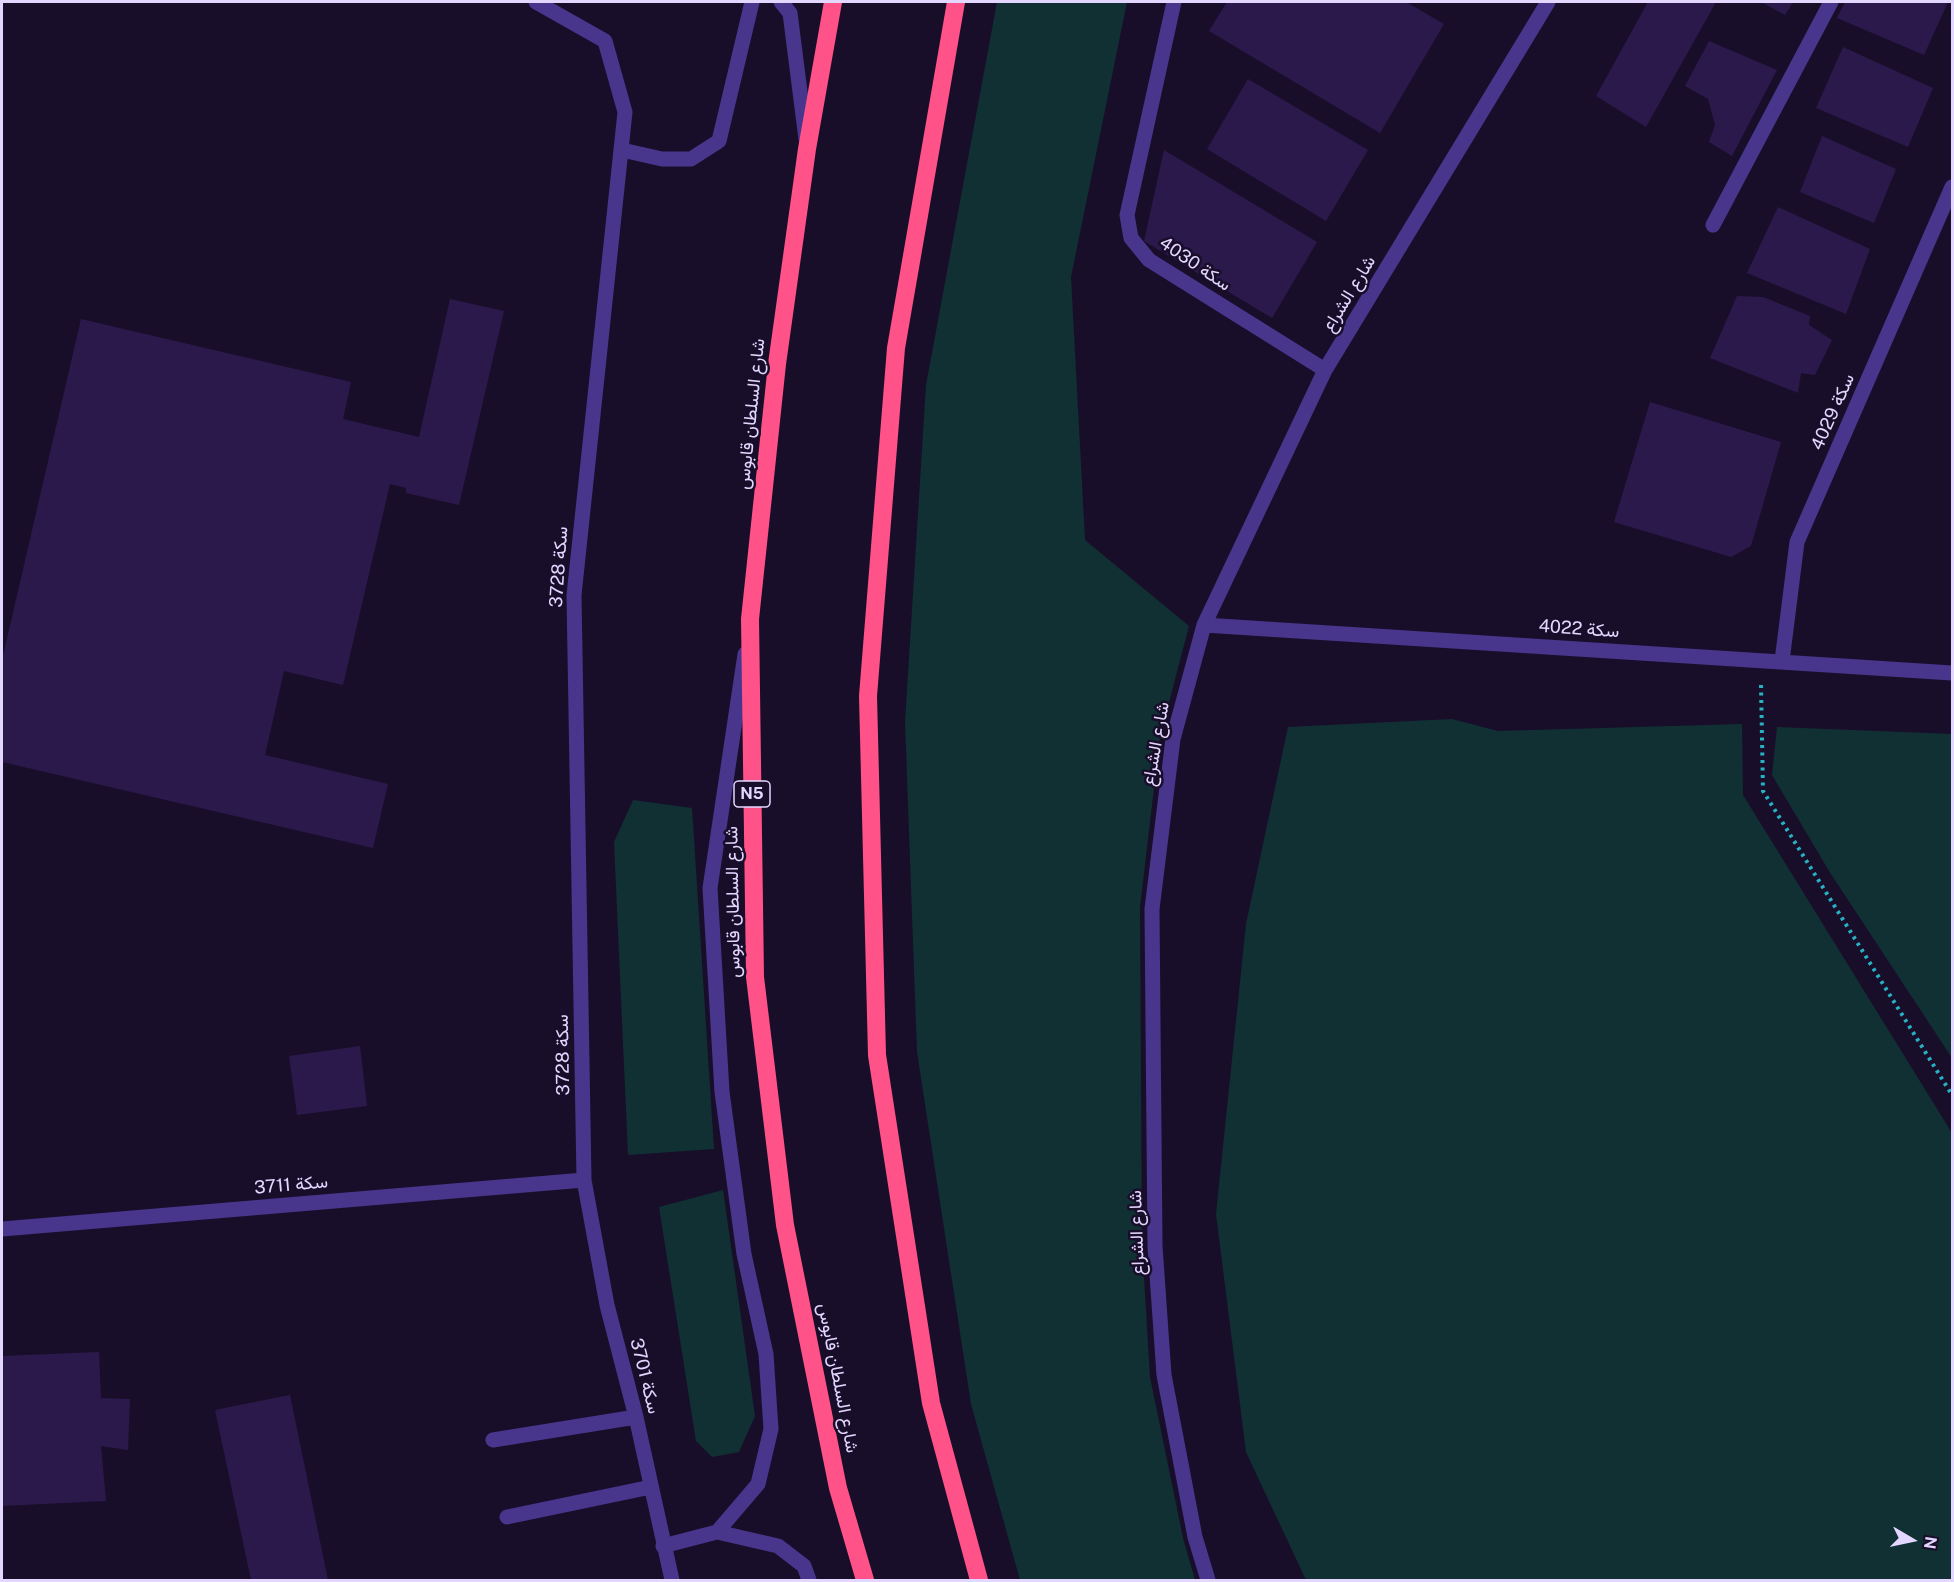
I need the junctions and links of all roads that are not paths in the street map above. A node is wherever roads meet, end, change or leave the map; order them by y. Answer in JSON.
{"nodes":[{"id":1,"x":537,"y":2,"type":"edge"},
{"id":2,"x":752,"y":2,"type":"edge"},
{"id":3,"x":781,"y":2,"type":"edge"},
{"id":4,"x":833,"y":2,"type":"edge"},
{"id":5,"x":956,"y":2,"type":"edge"},
{"id":6,"x":1174,"y":2,"type":"edge"},
{"id":7,"x":1548,"y":2,"type":"edge"},
{"id":8,"x":1831,"y":2,"type":"edge"},
{"id":9,"x":807,"y":149,"type":"junction"},
{"id":10,"x":622,"y":150,"type":"junction"},
{"id":11,"x":1953,"y":187,"type":"edge"},
{"id":12,"x":1713,"y":225,"type":"dead end"},
{"id":13,"x":1325,"y":370,"type":"junction"},
{"id":14,"x":750,"y":619,"type":"junction"},
{"id":15,"x":1204,"y":625,"type":"junction"},
{"id":16,"x":1782,"y":661,"type":"junction"},
{"id":17,"x":1953,"y":673,"type":"edge"},
{"id":18,"x":584,"y":1180,"type":"junction"},
{"id":19,"x":2,"y":1229,"type":"edge"},
{"id":20,"x":636,"y":1416,"type":"junction"},
{"id":21,"x":493,"y":1440,"type":"dead end"},
{"id":22,"x":651,"y":1487,"type":"junction"},
{"id":23,"x":507,"y":1517,"type":"dead end"},
{"id":24,"x":717,"y":1532,"type":"junction"},
{"id":25,"x":663,"y":1546,"type":"junction"},
{"id":26,"x":672,"y":1581,"type":"edge"},
{"id":27,"x":809,"y":1581,"type":"edge"},
{"id":28,"x":865,"y":1581,"type":"edge"},
{"id":29,"x":979,"y":1581,"type":"edge"},
{"id":30,"x":1208,"y":1581,"type":"edge"}],
"edges":[{"from":1,"to":10,"type":"street","name":"سكة 3728"},
{"from":2,"to":10,"type":"street"},
{"from":3,"to":9,"type":"street"},
{"from":4,"to":9,"type":"highway","name":"شارع السلطان قابوس","number":"N5"},
{"from":5,"to":29,"type":"highway"},
{"from":6,"to":13,"type":"street","name":"سكة 4030"},
{"from":7,"to":13,"type":"street","name":"شارع الشراع"},
{"from":8,"to":12,"type":"street"},
{"from":9,"to":14,"type":"highway","name":"شارع السلطان قابوس","number":"N5"},
{"from":10,"to":18,"type":"street","name":"سكة 3728"},
{"from":11,"to":16,"type":"street","name":"سكة 4029"},
{"from":13,"to":15,"type":"street","name":"شارع الشراع"},
{"from":14,"to":24,"type":"street"},
{"from":14,"to":28,"type":"highway","name":"شارع السلطان قابوس","number":"N5"},
{"from":15,"to":16,"type":"street","name":"سكة 4022"},
{"from":15,"to":30,"type":"street","name":"شارع الشراع"},
{"from":16,"to":17,"type":"street","name":"سكة 4022"},
{"from":18,"to":19,"type":"street","name":"سكة 3711"},
{"from":18,"to":20,"type":"street","name":"سكة 3701"},
{"from":20,"to":21,"type":"street"},
{"from":20,"to":22,"type":"street","name":"سكة 3701"},
{"from":22,"to":23,"type":"street"},
{"from":22,"to":25,"type":"street","name":"سكة 3701"},
{"from":24,"to":25,"type":"street"},
{"from":24,"to":27,"type":"street"},
{"from":25,"to":26,"type":"street","name":"سكة 3701"}]}
